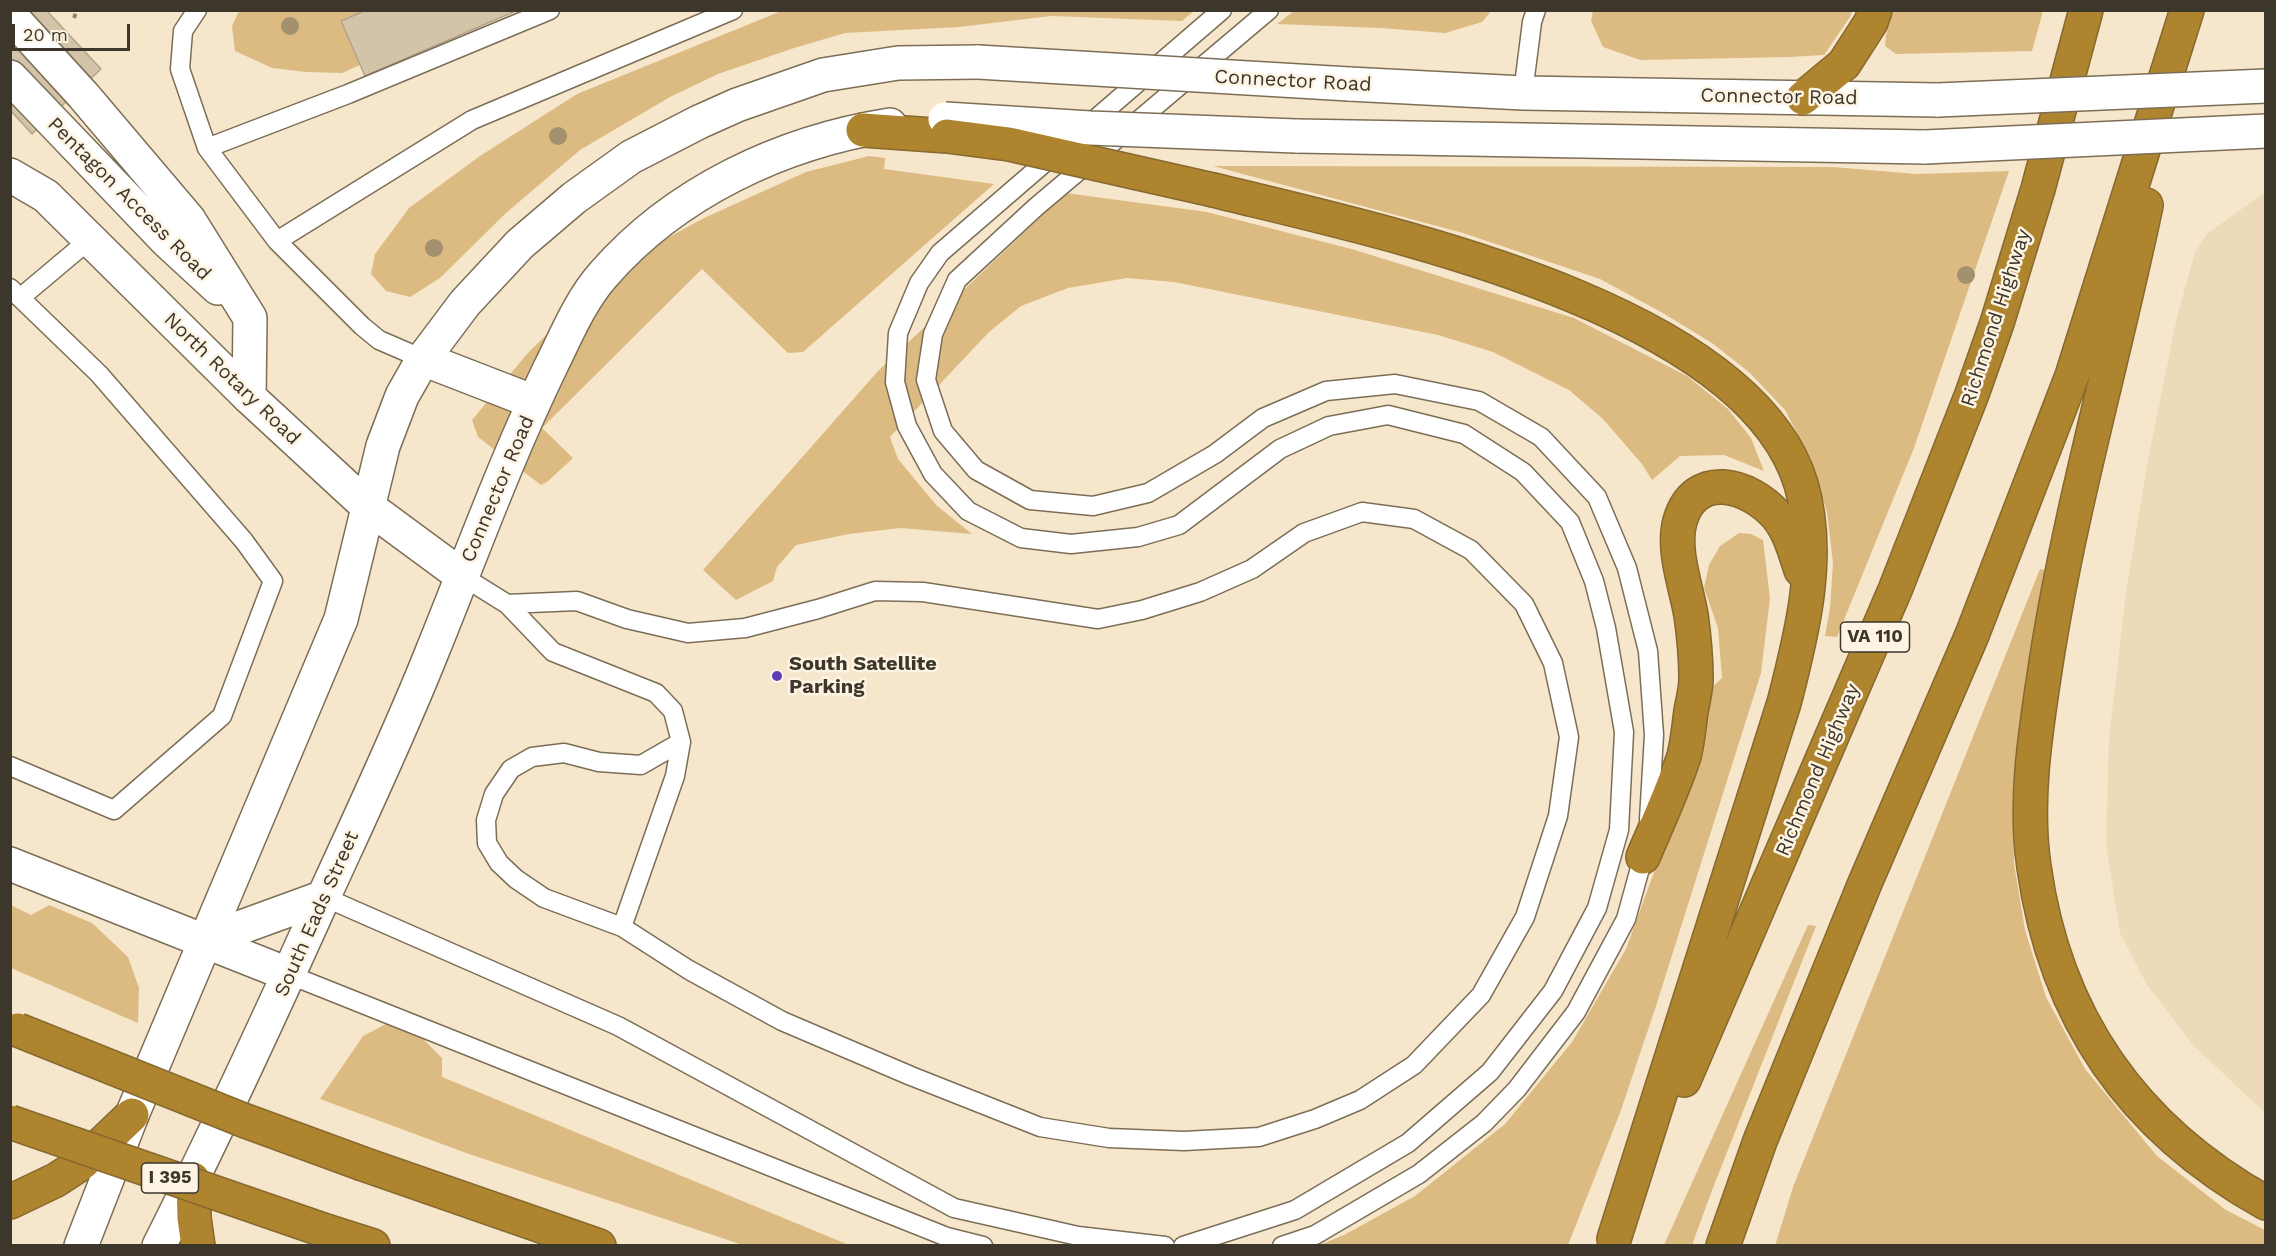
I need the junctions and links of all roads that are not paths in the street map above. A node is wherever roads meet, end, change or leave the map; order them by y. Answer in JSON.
{"nodes":[{"id":1,"x":197,"y":10,"type":"edge"},
{"id":2,"x":550,"y":10,"type":"edge"},
{"id":3,"x":733,"y":10,"type":"edge"},
{"id":4,"x":1222,"y":10,"type":"edge"},
{"id":5,"x":1269,"y":10,"type":"edge"},
{"id":6,"x":1536,"y":10,"type":"edge"},
{"id":7,"x":1875,"y":10,"type":"edge"},
{"id":8,"x":2086,"y":10,"type":"edge"},
{"id":9,"x":2187,"y":10,"type":"edge"},
{"id":10,"x":10,"y":15,"type":"edge"},
{"id":11,"x":10,"y":77,"type":"edge"},
{"id":12,"x":2265,"y":86,"type":"edge"},
{"id":13,"x":1524,"y":93,"type":"junction"},
{"id":14,"x":1803,"y":98,"type":"junction"},
{"id":15,"x":946,"y":127,"type":"junction"},
{"id":16,"x":863,"y":129,"type":"joint"},
{"id":17,"x":2265,"y":131,"type":"edge"},
{"id":18,"x":207,"y":148,"type":"junction"},
{"id":19,"x":10,"y":175,"type":"edge"},
{"id":20,"x":89,"y":240,"type":"junction"},
{"id":21,"x":277,"y":241,"type":"junction"},
{"id":22,"x":15,"y":293,"type":"edge"},
{"id":23,"x":250,"y":318,"type":"junction"},
{"id":24,"x":423,"y":359,"type":"junction"},
{"id":25,"x":249,"y":397,"type":"junction"},
{"id":26,"x":534,"y":402,"type":"junction"},
{"id":27,"x":367,"y":506,"type":"junction"},
{"id":28,"x":462,"y":576,"type":"junction"},
{"id":29,"x":1806,"y":598,"type":"junction"},
{"id":30,"x":507,"y":604,"type":"junction"},
{"id":31,"x":681,"y":742,"type":"junction"},
{"id":32,"x":10,"y":766,"type":"edge"},
{"id":33,"x":1643,"y":857,"type":"junction"},
{"id":34,"x":10,"y":864,"type":"edge"},
{"id":35,"x":324,"y":897,"type":"junction"},
{"id":36,"x":622,"y":927,"type":"junction"},
{"id":37,"x":206,"y":940,"type":"junction"},
{"id":38,"x":290,"y":975,"type":"junction"},
{"id":39,"x":14,"y":1028,"type":"edge"},
{"id":40,"x":132,"y":1115,"type":"junction"},
{"id":41,"x":10,"y":1122,"type":"edge"},
{"id":42,"x":193,"y":1179,"type":"junction"},
{"id":43,"x":10,"y":1202,"type":"edge"},
{"id":44,"x":2265,"y":1203,"type":"edge"},
{"id":45,"x":1613,"y":1242,"type":"edge"},
{"id":46,"x":81,"y":1245,"type":"edge"},
{"id":47,"x":159,"y":1245,"type":"edge"},
{"id":48,"x":198,"y":1245,"type":"edge"},
{"id":49,"x":373,"y":1245,"type":"edge"},
{"id":50,"x":599,"y":1245,"type":"edge"},
{"id":51,"x":983,"y":1245,"type":"edge"},
{"id":52,"x":1165,"y":1245,"type":"edge"},
{"id":53,"x":1183,"y":1245,"type":"edge"},
{"id":54,"x":1282,"y":1245,"type":"edge"},
{"id":55,"x":1723,"y":1245,"type":"edge"}],
"edges":[{"from":1,"to":18,"type":"lane"},
{"from":2,"to":18,"type":"lane"},
{"from":3,"to":21,"type":"lane"},
{"from":4,"to":53,"type":"lane"},
{"from":5,"to":33,"type":"lane"},
{"from":6,"to":13,"type":"lane"},
{"from":7,"to":14,"type":"highway"},
{"from":8,"to":45,"type":"highway","name":"Richmond Highway","number":"VA 110"},
{"from":9,"to":44,"type":"highway"},
{"from":9,"to":55,"type":"highway"},
{"from":10,"to":23,"type":"street","name":"Pentagon Access Road"},
{"from":11,"to":23,"type":"street","name":"Pentagon Access Road"},
{"from":12,"to":14,"type":"street","name":"Connector Road","bridge":true},
{"from":13,"to":14,"type":"street","name":"Connector Road"},
{"from":13,"to":24,"type":"street","name":"Connector Road","bridge":true},
{"from":15,"to":16,"type":"highway"},
{"from":15,"to":17,"type":"street","bridge":true},
{"from":15,"to":29,"type":"highway","bridge":true},
{"from":16,"to":26,"type":"street","name":"Connector Road"},
{"from":18,"to":21,"type":"lane"},
{"from":19,"to":20,"type":"street","name":"North Rotary Road"},
{"from":20,"to":22,"type":"lane"},
{"from":20,"to":25,"type":"street","name":"North Rotary Road"},
{"from":21,"to":24,"type":"lane"},
{"from":22,"to":32,"type":"lane"},
{"from":23,"to":25,"type":"street"},
{"from":24,"to":26,"type":"street","name":"Connector Road"},
{"from":24,"to":27,"type":"street","name":"Connector Road"},
{"from":25,"to":27,"type":"street","name":"North Rotary Road"},
{"from":26,"to":28,"type":"street","name":"Connector Road"},
{"from":27,"to":28,"type":"street","name":"North Rotary Road"},
{"from":27,"to":37,"type":"street","name":"Connector Road"},
{"from":28,"to":30,"type":"lane"},
{"from":28,"to":35,"type":"street","name":"South Eads Street"},
{"from":29,"to":33,"type":"highway"},
{"from":29,"to":45,"type":"highway"},
{"from":30,"to":31,"type":"lane"},
{"from":30,"to":36,"type":"lane"},
{"from":31,"to":36,"type":"lane"},
{"from":31,"to":36,"type":"lane"},
{"from":33,"to":54,"type":"lane"},
{"from":34,"to":37,"type":"street"},
{"from":35,"to":37,"type":"street"},
{"from":35,"to":38,"type":"street","name":"South Eads Street"},
{"from":35,"to":52,"type":"lane"},
{"from":37,"to":38,"type":"street"},
{"from":37,"to":40,"type":"street"},
{"from":38,"to":42,"type":"street","name":"South Eads Street"},
{"from":38,"to":51,"type":"lane"},
{"from":39,"to":50,"type":"highway","bridge":true},
{"from":40,"to":43,"type":"highway"},
{"from":40,"to":46,"type":"street"},
{"from":41,"to":49,"type":"highway","number":"I 395","bridge":true},
{"from":42,"to":47,"type":"street","name":"South Eads Street"},
{"from":42,"to":48,"type":"highway"}]}
